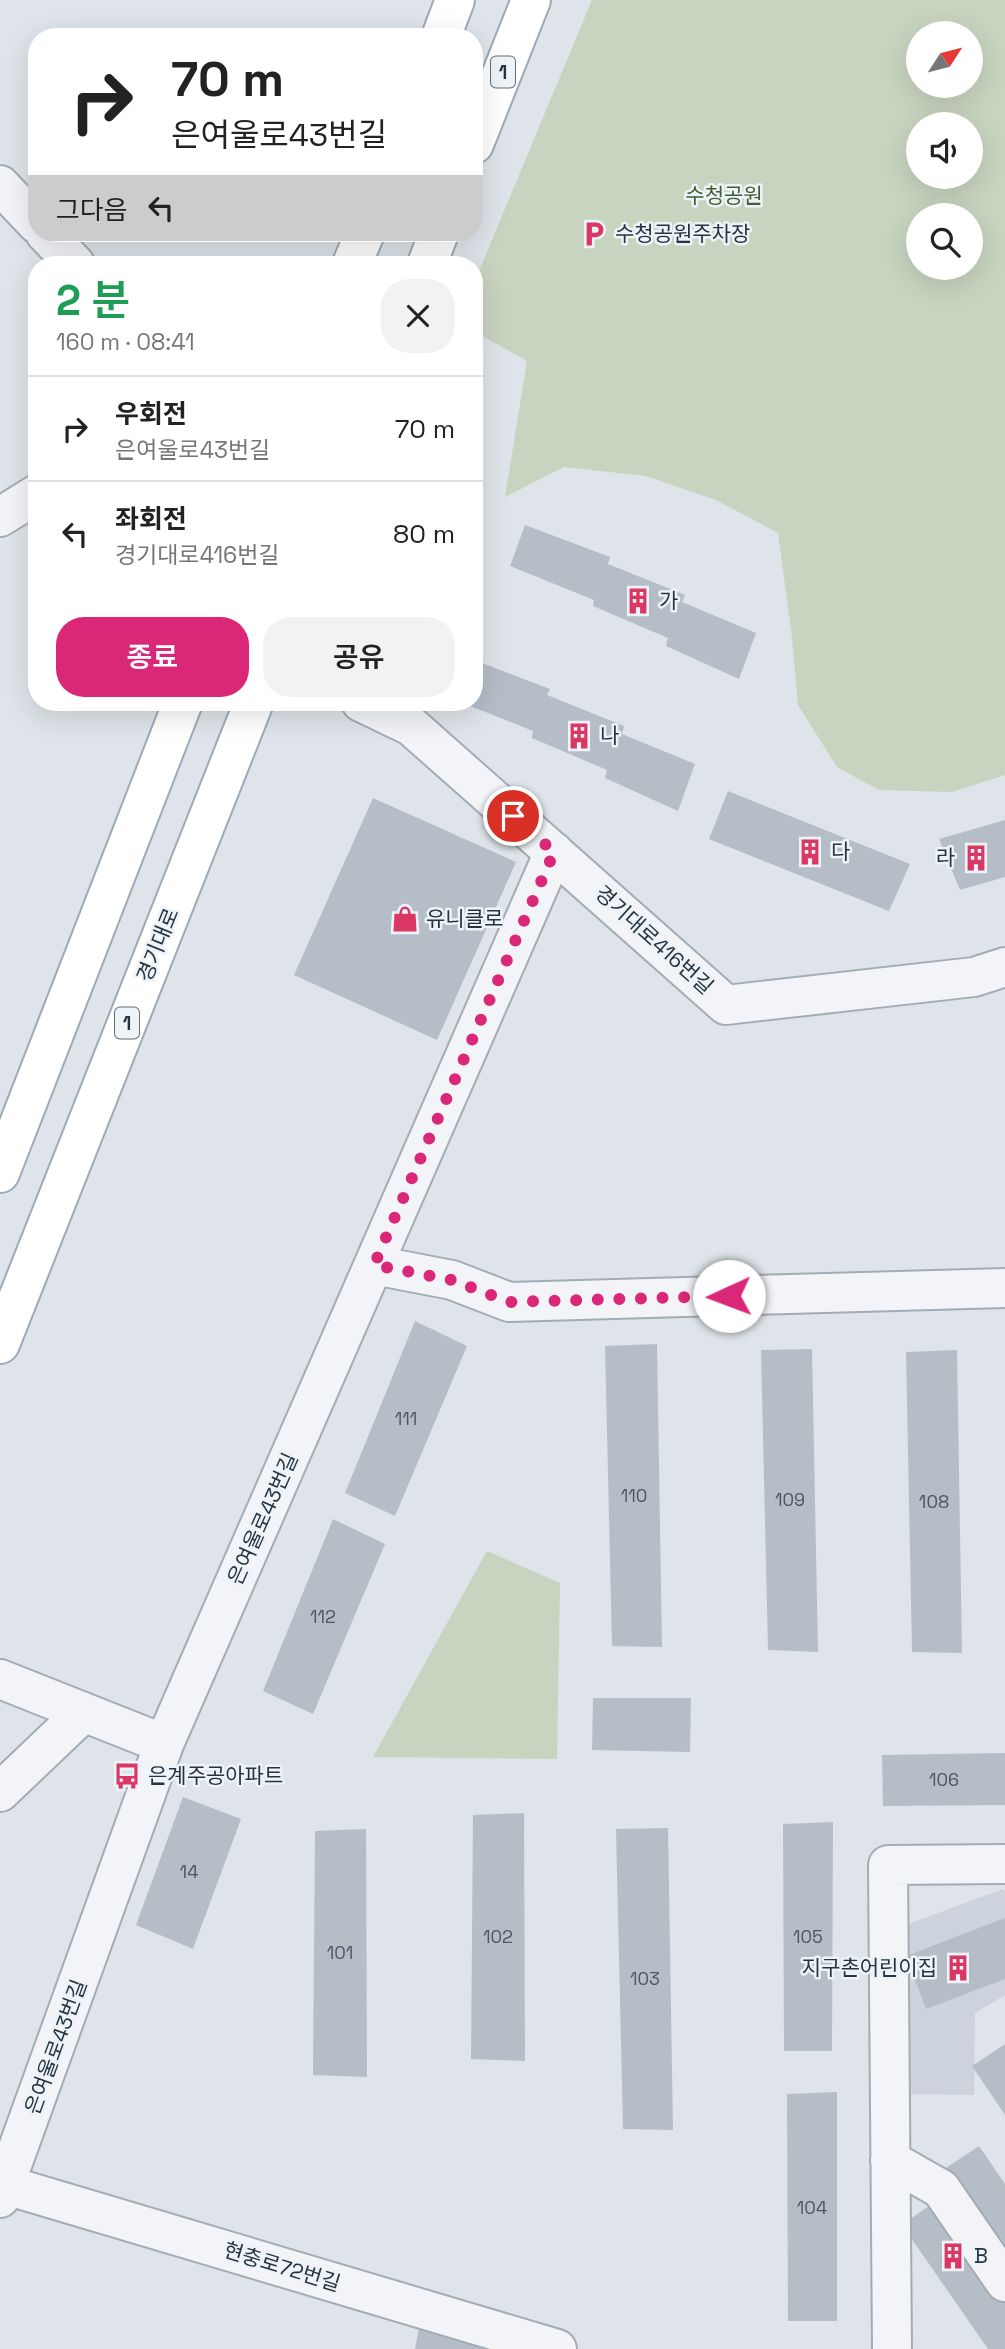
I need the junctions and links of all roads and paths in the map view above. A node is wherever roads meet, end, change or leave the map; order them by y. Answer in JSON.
{"nodes":[{"id":1,"x":455,"y":0,"type":"edge"},
{"id":2,"x":531,"y":0,"type":"edge"},
{"id":3,"x":444,"y":28,"type":"edge"},
{"id":4,"x":483,"y":121,"type":"edge"},
{"id":5,"x":0,"y":185,"type":"edge"},
{"id":6,"x":28,"y":215,"type":"edge"},
{"id":7,"x":54,"y":242,"type":"edge"},
{"id":8,"x":67,"y":256,"type":"edge"},
{"id":9,"x":28,"y":500,"type":"edge"},
{"id":10,"x":0,"y":517,"type":"edge"},
{"id":11,"x":180,"y":711,"type":"edge"},
{"id":12,"x":250,"y":711,"type":"edge"},
{"id":13,"x":380,"y":711,"type":"edge"},
{"id":14,"x":554,"y":852,"type":"junction"},
{"id":15,"x":1005,"y":967,"type":"edge"},
{"id":16,"x":0,"y":1173,"type":"edge"},
{"id":17,"x":374,"y":1265,"type":"junction"},
{"id":18,"x":1005,"y":1288,"type":"edge"},
{"id":19,"x":0,"y":1344,"type":"edge"},
{"id":20,"x":0,"y":1679,"type":"edge"},
{"id":21,"x":84,"y":1712,"type":"junction"},
{"id":22,"x":164,"y":1744,"type":"junction"},
{"id":23,"x":0,"y":1792,"type":"edge"},
{"id":24,"x":1005,"y":1864,"type":"edge"},
{"id":25,"x":890,"y":2160,"type":"junction"},
{"id":26,"x":3,"y":2192,"type":"edge"},
{"id":27,"x":1005,"y":2282,"type":"edge"},
{"id":28,"x":558,"y":2349,"type":"edge"},
{"id":29,"x":892,"y":2349,"type":"edge"}],
"edges":[{"from":1,"to":3,"type":"main road"},
{"from":2,"to":4,"type":"main road","number":"1"},
{"from":5,"to":6,"type":"street"},
{"from":7,"to":8,"type":"street"},
{"from":9,"to":10,"type":"street"},
{"from":11,"to":16,"type":"main road"},
{"from":12,"to":19,"type":"main road","name":"경기대로","number":"1"},
{"from":13,"to":14,"type":"street","name":"경기대로416번길"},
{"from":14,"to":15,"type":"street","name":"경기대로416번길"},
{"from":14,"to":17,"type":"street","name":"은여울로43번길"},
{"from":17,"to":18,"type":"street"},
{"from":17,"to":22,"type":"street","name":"은여울로43번길"},
{"from":20,"to":21,"type":"street"},
{"from":21,"to":22,"type":"street"},
{"from":21,"to":23,"type":"street"},
{"from":22,"to":26,"type":"street","name":"은여울로43번길"},
{"from":24,"to":25,"type":"street"},
{"from":25,"to":27,"type":"street"},
{"from":25,"to":29,"type":"street"},
{"from":26,"to":28,"type":"street","name":"현충로72번길"}]}
